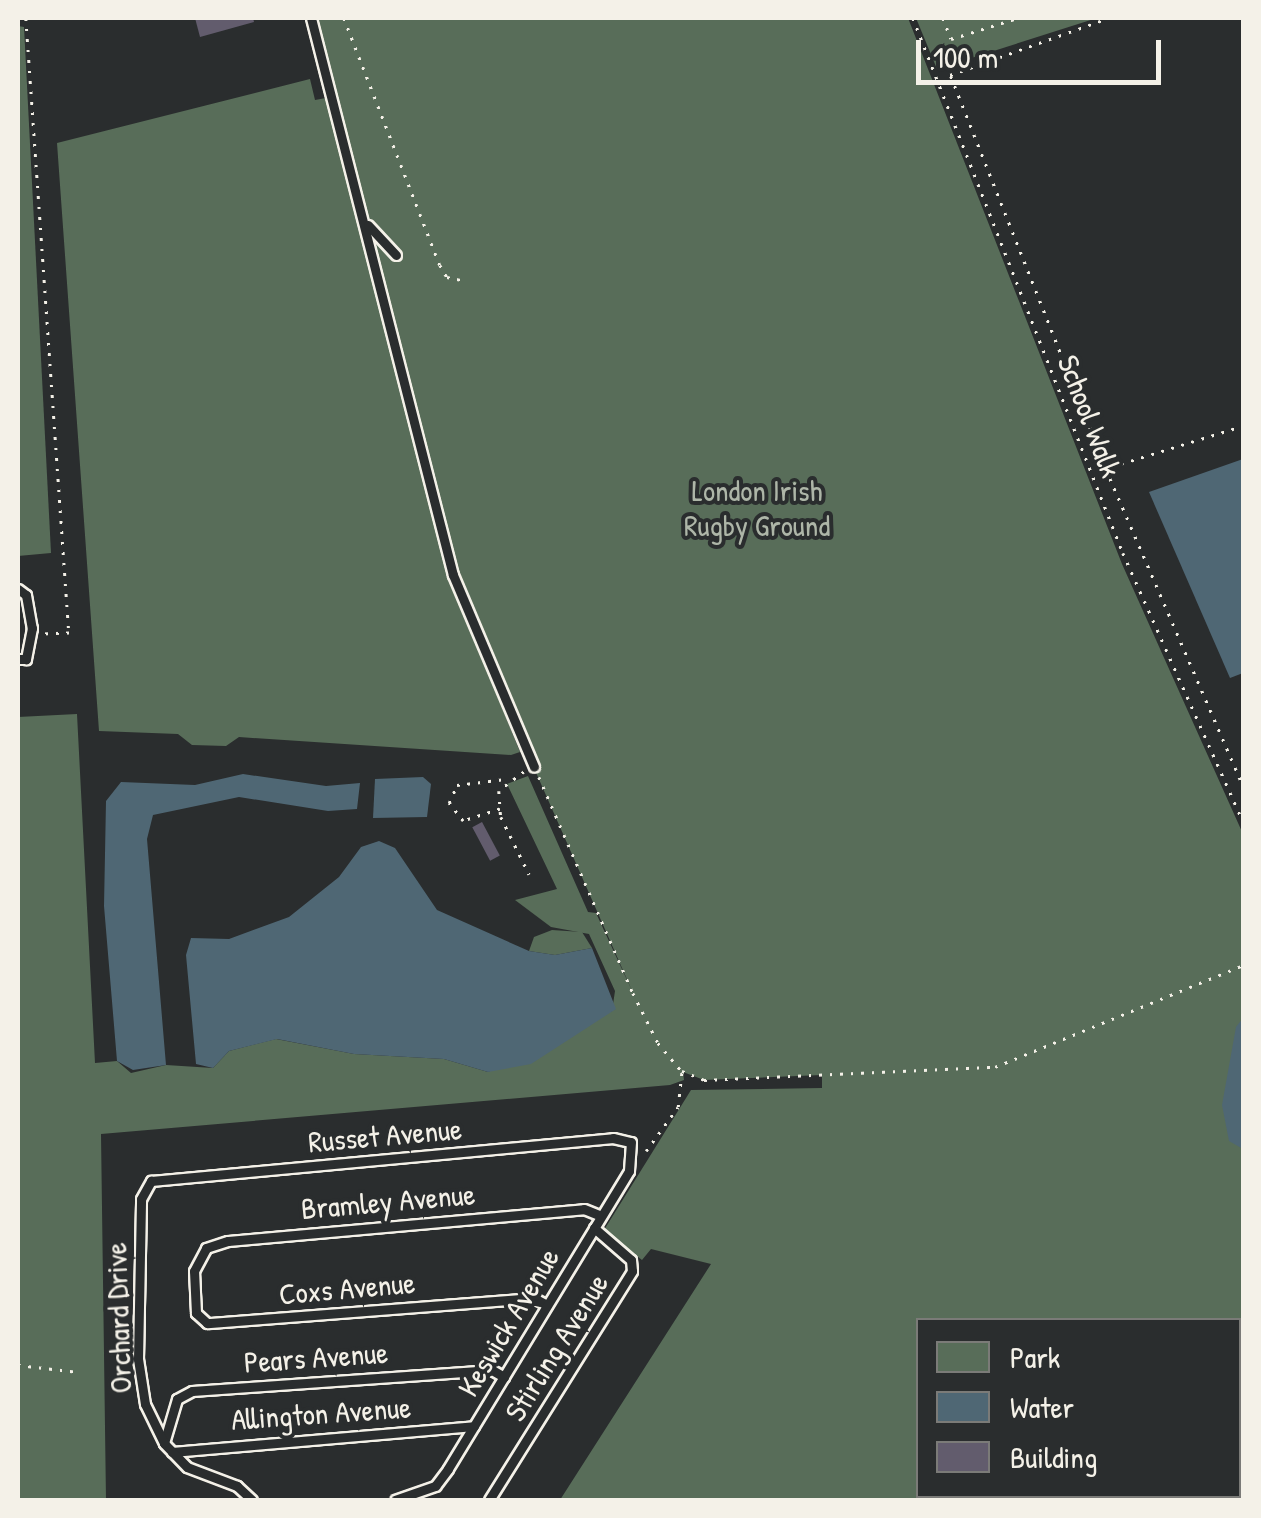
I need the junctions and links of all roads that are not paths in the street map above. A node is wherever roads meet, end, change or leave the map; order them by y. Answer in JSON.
{"nodes":[{"id":1,"x":311,"y":18,"type":"edge"},
{"id":2,"x":366,"y":223,"type":"junction"},
{"id":3,"x":396,"y":255,"type":"dead end"},
{"id":4,"x":18,"y":589,"type":"edge"},
{"id":5,"x":18,"y":658,"type":"edge"},
{"id":6,"x":534,"y":767,"type":"road end"},
{"id":7,"x":631,"y":1142,"type":"joint"},
{"id":8,"x":144,"y":1188,"type":"joint"},
{"id":9,"x":602,"y":1216,"type":"junction"},
{"id":10,"x":594,"y":1228,"type":"junction"},
{"id":11,"x":194,"y":1271,"type":"joint"},
{"id":12,"x":548,"y":1305,"type":"junction"},
{"id":13,"x":504,"y":1377,"type":"junction"},
{"id":14,"x":474,"y":1426,"type":"junction"},
{"id":15,"x":164,"y":1442,"type":"junction"},
{"id":16,"x":172,"y":1452,"type":"junction"},
{"id":17,"x":252,"y":1500,"type":"edge"},
{"id":18,"x":395,"y":1500,"type":"edge"},
{"id":19,"x":490,"y":1500,"type":"edge"}],
"edges":[{"from":1,"to":2,"type":"lane"},
{"from":2,"to":3,"type":"lane"},
{"from":2,"to":6,"type":"lane"},
{"from":4,"to":5,"type":"lane"},
{"from":7,"to":8,"type":"lane","name":"Russet Avenue"},
{"from":7,"to":9,"type":"lane","name":"Keswick Avenue"},
{"from":8,"to":15,"type":"lane","name":"Orchard Drive"},
{"from":9,"to":10,"type":"lane","name":"Keswick Avenue"},
{"from":9,"to":11,"type":"lane","name":"Bramley Avenue"},
{"from":10,"to":12,"type":"lane","name":"Keswick Avenue"},
{"from":10,"to":19,"type":"lane","name":"Stirling Avenue"},
{"from":11,"to":12,"type":"lane","name":"Coxs Avenue"},
{"from":12,"to":13,"type":"lane","name":"Keswick Avenue"},
{"from":13,"to":14,"type":"lane","name":"Keswick Avenue"},
{"from":13,"to":15,"type":"lane","name":"Pears Avenue"},
{"from":14,"to":16,"type":"lane","name":"Allington Avenue"},
{"from":14,"to":18,"type":"lane","name":"Keswick Avenue"},
{"from":15,"to":16,"type":"lane"},
{"from":16,"to":17,"type":"lane"}]}
